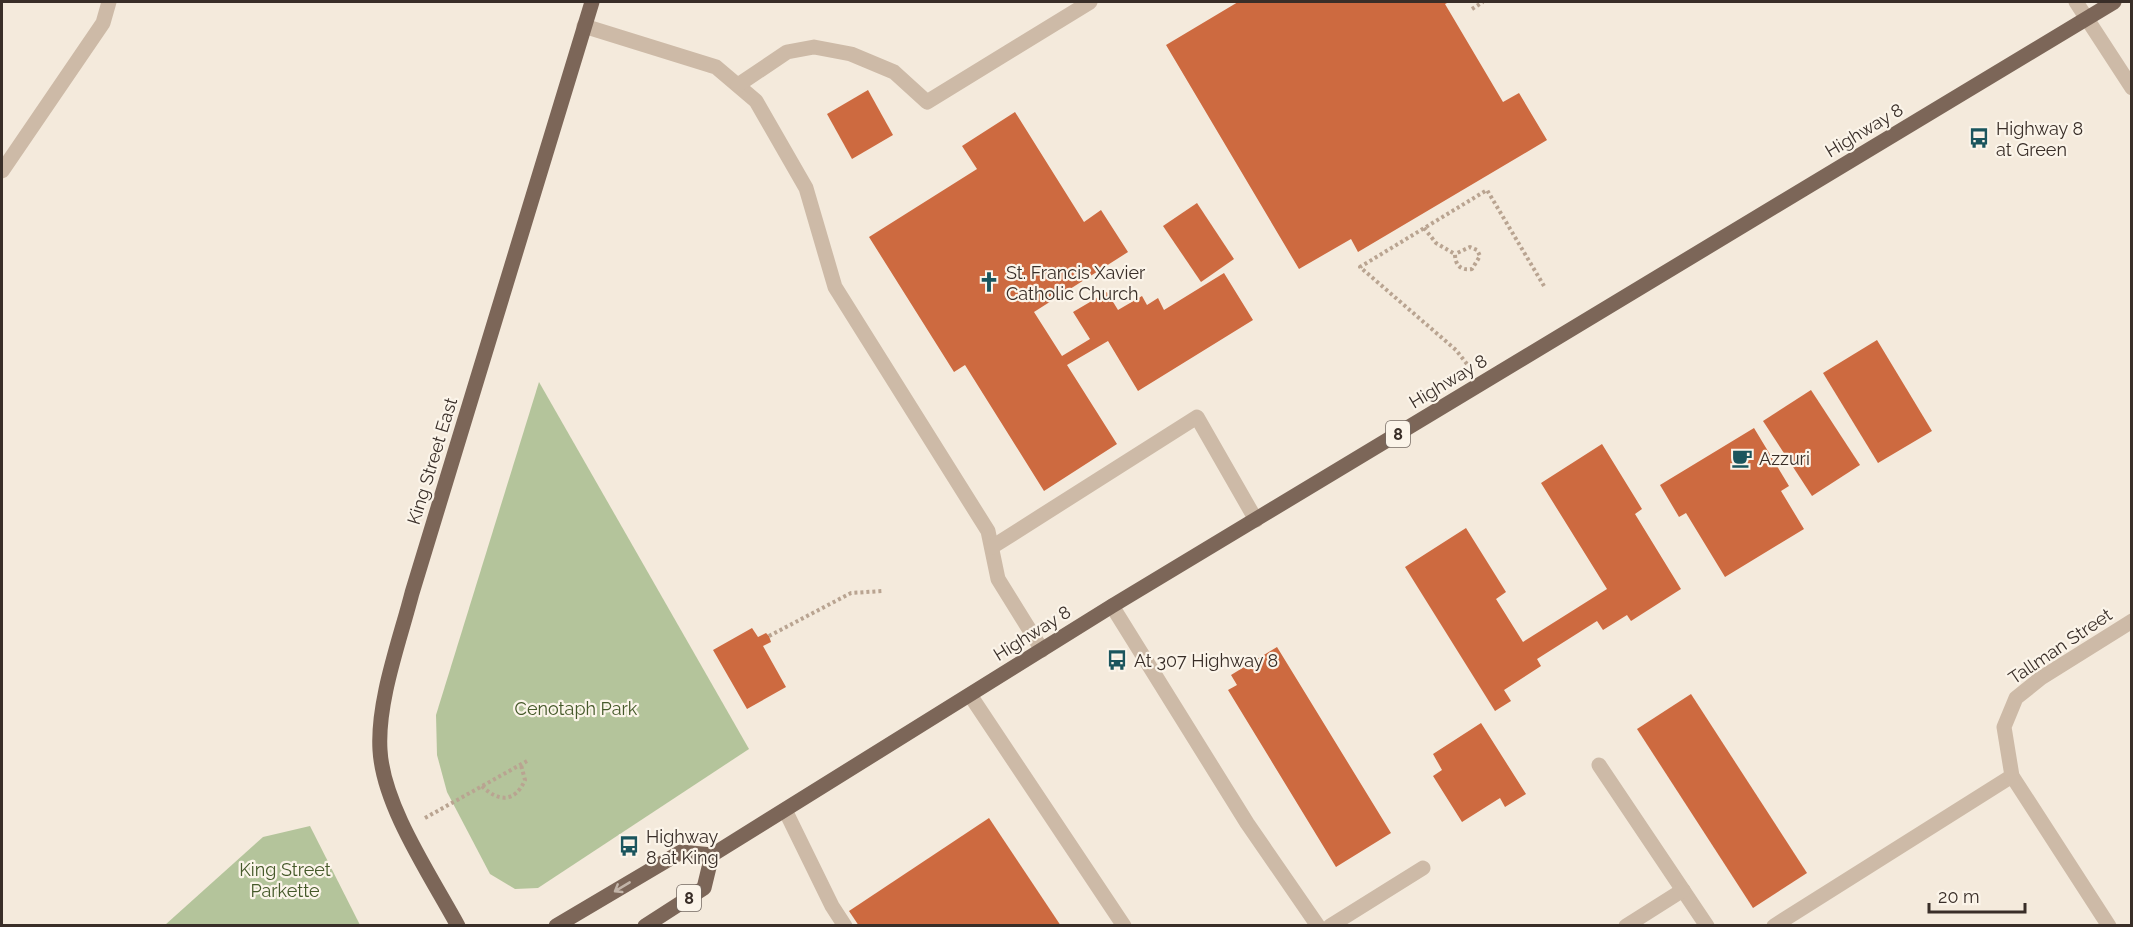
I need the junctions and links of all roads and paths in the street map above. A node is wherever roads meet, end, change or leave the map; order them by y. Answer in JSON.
{"nodes":[{"id":1,"x":110,"y":2,"type":"edge"},
{"id":2,"x":592,"y":2,"type":"edge"},
{"id":3,"x":1090,"y":2,"type":"edge"},
{"id":4,"x":1483,"y":2,"type":"edge"},
{"id":5,"x":2076,"y":2,"type":"edge"},
{"id":6,"x":2114,"y":2,"type":"edge"},
{"id":7,"x":1472,"y":9,"type":"dead end"},
{"id":8,"x":2087,"y":18,"type":"junction"},
{"id":9,"x":584,"y":26,"type":"junction"},
{"id":10,"x":738,"y":85,"type":"junction"},
{"id":11,"x":2132,"y":88,"type":"edge"},
{"id":12,"x":2,"y":171,"type":"edge"},
{"id":13,"x":1424,"y":228,"type":"junction"},
{"id":14,"x":1455,"y":254,"type":"junction"},
{"id":15,"x":1544,"y":286,"type":"dead end"},
{"id":16,"x":1482,"y":383,"type":"junction"},
{"id":17,"x":1256,"y":520,"type":"junction"},
{"id":18,"x":992,"y":547,"type":"junction"},
{"id":19,"x":883,"y":591,"type":"dead end"},
{"id":20,"x":1112,"y":606,"type":"junction"},
{"id":21,"x":2132,"y":621,"type":"edge"},
{"id":22,"x":769,"y":636,"type":"dead end"},
{"id":23,"x":1042,"y":650,"type":"junction"},
{"id":24,"x":970,"y":695,"type":"junction"},
{"id":25,"x":527,"y":761,"type":"dead end"},
{"id":26,"x":521,"y":765,"type":"junction"},
{"id":27,"x":1599,"y":765,"type":"dead end"},
{"id":28,"x":2012,"y":776,"type":"junction"},
{"id":29,"x":482,"y":786,"type":"junction"},
{"id":30,"x":784,"y":810,"type":"junction"},
{"id":31,"x":405,"y":829,"type":"junction"},
{"id":32,"x":712,"y":855,"type":"junction"},
{"id":33,"x":1423,"y":868,"type":"dead end"},
{"id":34,"x":1683,"y":890,"type":"junction"},
{"id":35,"x":458,"y":926,"type":"edge"},
{"id":36,"x":556,"y":926,"type":"edge"},
{"id":37,"x":645,"y":926,"type":"edge"},
{"id":38,"x":845,"y":926,"type":"edge"},
{"id":39,"x":1124,"y":926,"type":"edge"},
{"id":40,"x":1318,"y":926,"type":"edge"},
{"id":41,"x":1330,"y":926,"type":"edge"},
{"id":42,"x":1626,"y":926,"type":"edge"},
{"id":43,"x":1707,"y":926,"type":"edge"},
{"id":44,"x":1774,"y":926,"type":"edge"},
{"id":45,"x":2109,"y":926,"type":"edge"}],
"edges":[{"from":1,"to":12,"type":"street"},
{"from":2,"to":9,"type":"main road","name":"King Street East"},
{"from":3,"to":10,"type":"street"},
{"from":4,"to":7,"type":"path"},
{"from":5,"to":8,"type":"street"},
{"from":6,"to":8,"type":"main road","name":"Highway 8","number":"8"},
{"from":8,"to":11,"type":"street"},
{"from":8,"to":16,"type":"main road","name":"Highway 8","number":"8"},
{"from":9,"to":10,"type":"street"},
{"from":9,"to":31,"type":"main road","name":"King Street East"},
{"from":10,"to":18,"type":"street"},
{"from":13,"to":14,"type":"path"},
{"from":13,"to":15,"type":"path"},
{"from":13,"to":16,"type":"path"},
{"from":14,"to":14,"type":"path"},
{"from":16,"to":17,"type":"main road","name":"Highway 8","number":"8"},
{"from":17,"to":18,"type":"street"},
{"from":17,"to":20,"type":"main road","name":"Highway 8","number":"8"},
{"from":18,"to":23,"type":"street"},
{"from":19,"to":22,"type":"path"},
{"from":20,"to":23,"type":"main road","name":"Highway 8","number":"8"},
{"from":20,"to":40,"type":"street"},
{"from":21,"to":28,"type":"street","name":"Tallman Street"},
{"from":23,"to":24,"type":"main road","name":"Highway 8","number":"8"},
{"from":24,"to":30,"type":"main road","name":"Highway 8","number":"8"},
{"from":24,"to":39,"type":"street"},
{"from":25,"to":26,"type":"path"},
{"from":26,"to":29,"type":"path"},
{"from":26,"to":29,"type":"path"},
{"from":27,"to":34,"type":"street"},
{"from":28,"to":44,"type":"street"},
{"from":28,"to":45,"type":"street","name":"Tallman Street"},
{"from":29,"to":31,"type":"path"},
{"from":30,"to":32,"type":"main road","name":"Highway 8","number":"8"},
{"from":30,"to":38,"type":"street"},
{"from":31,"to":35,"type":"main road","name":"King Street East"},
{"from":32,"to":36,"type":"main road","number":"8","one_way":true},
{"from":32,"to":37,"type":"main road","number":"8"},
{"from":33,"to":41,"type":"street"},
{"from":34,"to":42,"type":"street"},
{"from":34,"to":43,"type":"street"}]}
